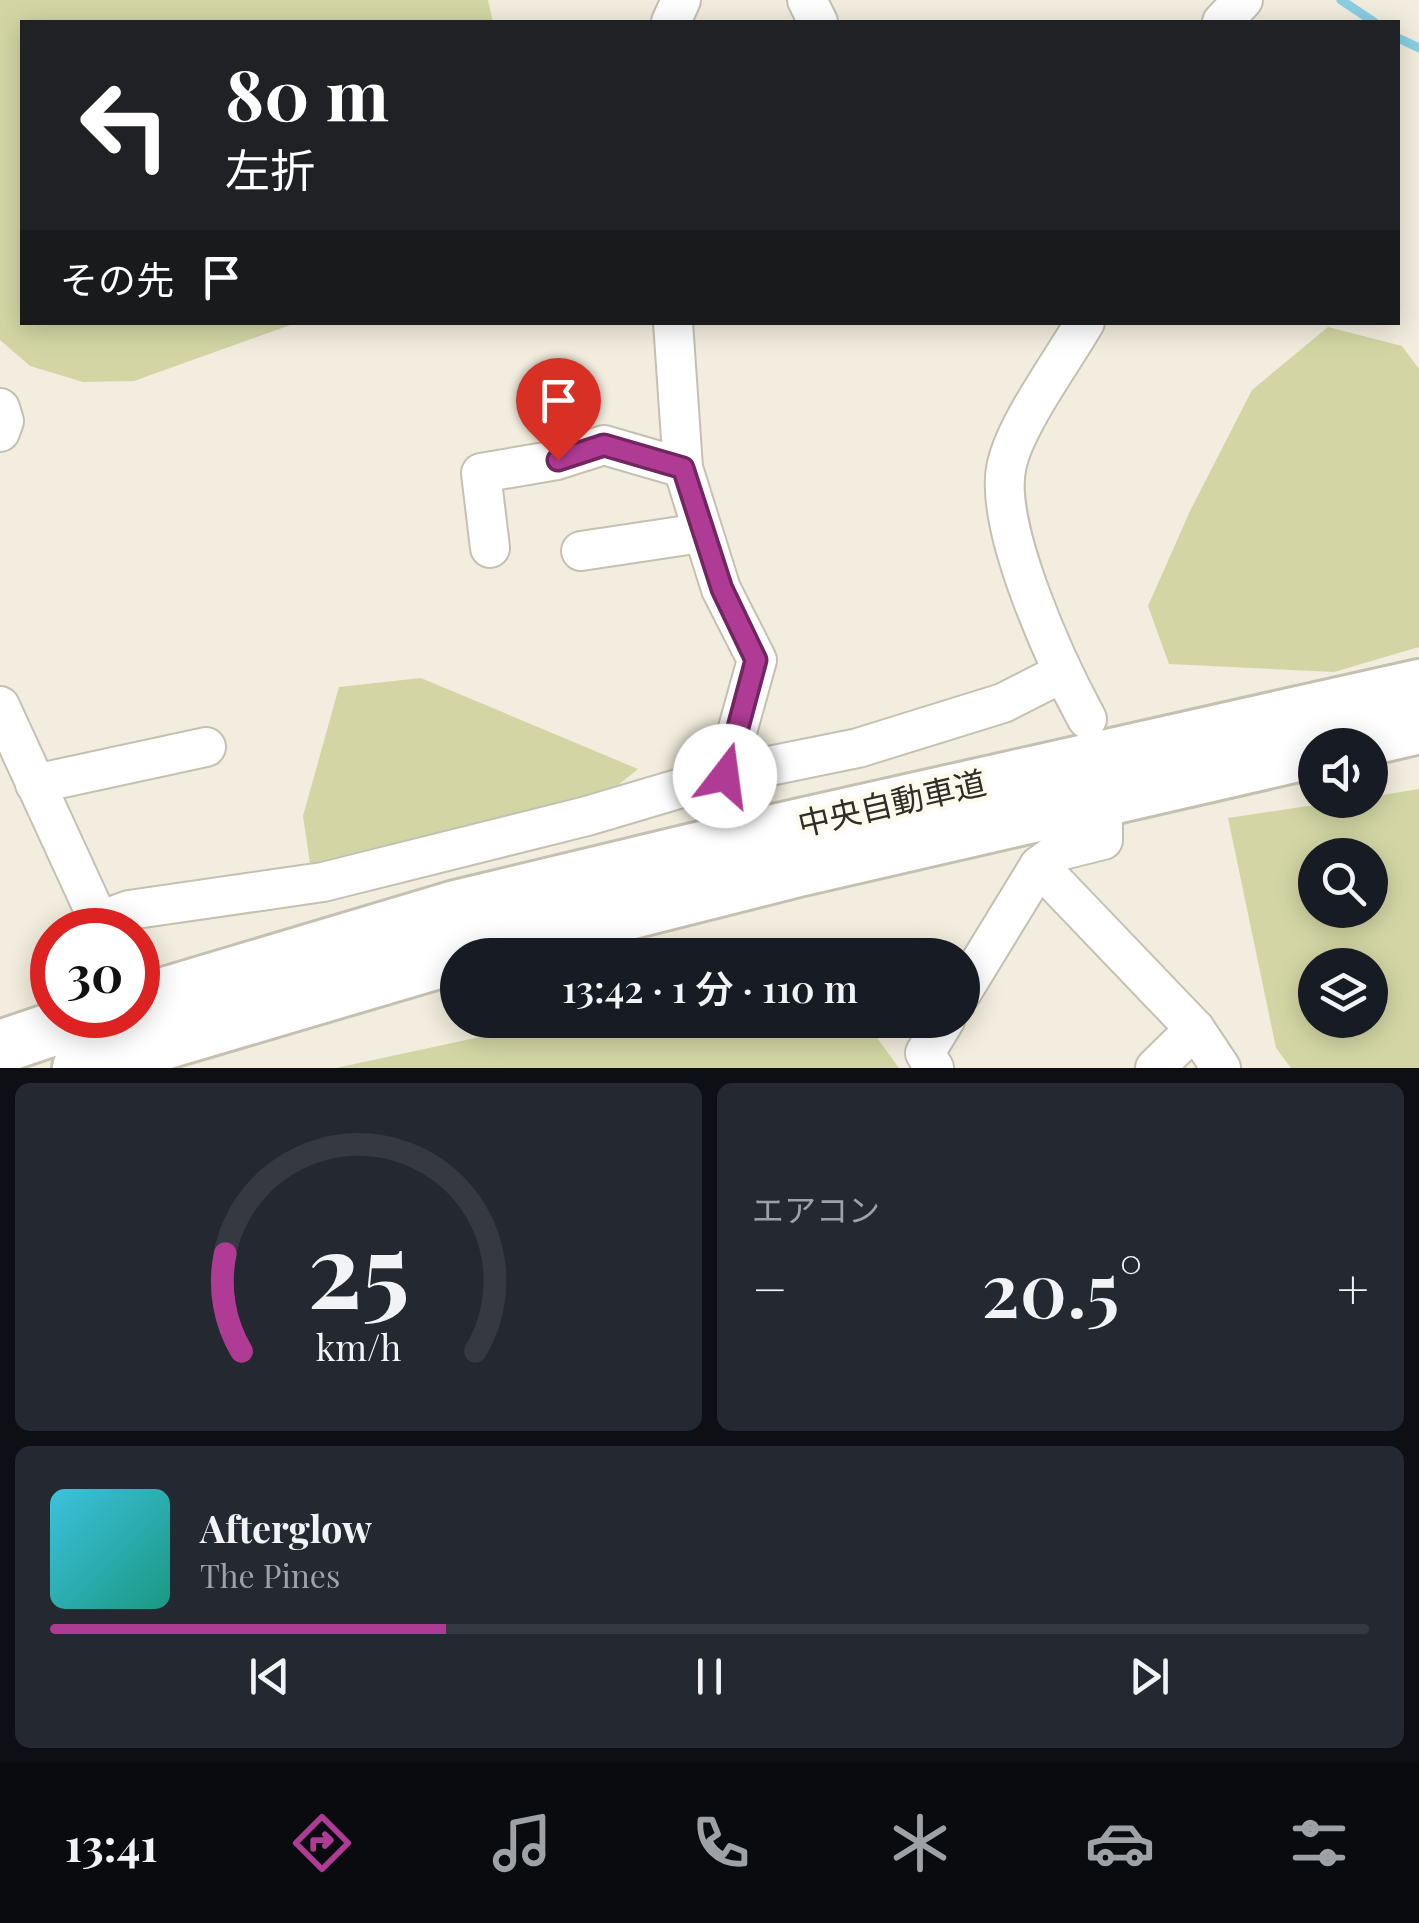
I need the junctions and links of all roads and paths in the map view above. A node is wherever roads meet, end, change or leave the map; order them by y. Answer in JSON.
{"nodes":[{"id":1,"x":1243,"y":0,"type":"edge"},
{"id":2,"x":1224,"y":20,"type":"edge"},
{"id":3,"x":673,"y":325,"type":"edge"},
{"id":4,"x":1082,"y":325,"type":"edge"},
{"id":5,"x":0,"y":408,"type":"edge"},
{"id":6,"x":0,"y":432,"type":"edge"},
{"id":7,"x":683,"y":468,"type":"junction"},
{"id":8,"x":701,"y":534,"type":"junction"},
{"id":9,"x":490,"y":548,"type":"dead end"},
{"id":10,"x":582,"y":551,"type":"dead end"},
{"id":11,"x":1062,"y":673,"type":"junction"},
{"id":12,"x":1419,"y":686,"type":"edge"},
{"id":13,"x":0,"y":706,"type":"edge"},
{"id":14,"x":1087,"y":719,"type":"dead end"},
{"id":15,"x":1419,"y":727,"type":"edge"},
{"id":16,"x":1388,"y":734,"type":"edge"},
{"id":17,"x":206,"y":747,"type":"dead end"},
{"id":18,"x":1298,"y":755,"type":"edge"},
{"id":19,"x":725,"y":776,"type":"junction"},
{"id":20,"x":36,"y":784,"type":"junction"},
{"id":21,"x":1104,"y":816,"type":"dead end"},
{"id":22,"x":1039,"y":866,"type":"junction"},
{"id":23,"x":93,"y":908,"type":"edge"},
{"id":24,"x":144,"y":908,"type":"edge"},
{"id":25,"x":531,"y":938,"type":"edge"},
{"id":26,"x":440,"y":962,"type":"edge"},
{"id":27,"x":980,"y":963,"type":"edge"},
{"id":28,"x":160,"y":995,"type":"edge"},
{"id":29,"x":1195,"y":1029,"type":"junction"},
{"id":30,"x":30,"y":1037,"type":"edge"},
{"id":31,"x":934,"y":1038,"type":"edge"},
{"id":32,"x":0,"y":1047,"type":"edge"},
{"id":33,"x":79,"y":1068,"type":"edge"},
{"id":34,"x":934,"y":1068,"type":"edge"},
{"id":35,"x":1155,"y":1068,"type":"edge"},
{"id":36,"x":1221,"y":1068,"type":"edge"}],
"edges":[{"from":1,"to":2,"type":"street"},
{"from":3,"to":7,"type":"street"},
{"from":4,"to":11,"type":"street"},
{"from":5,"to":6,"type":"street"},
{"from":7,"to":8,"type":"street"},
{"from":7,"to":9,"type":"street"},
{"from":8,"to":10,"type":"street"},
{"from":8,"to":19,"type":"street"},
{"from":11,"to":14,"type":"street"},
{"from":11,"to":19,"type":"street"},
{"from":12,"to":28,"type":"highway","name":"中央自動車道"},
{"from":13,"to":20,"type":"street"},
{"from":15,"to":16,"type":"highway"},
{"from":17,"to":20,"type":"street"},
{"from":18,"to":25,"type":"highway","name":"中央自動車道"},
{"from":19,"to":24,"type":"street"},
{"from":20,"to":23,"type":"street"},
{"from":21,"to":22,"type":"street"},
{"from":22,"to":27,"type":"street"},
{"from":22,"to":29,"type":"street"},
{"from":26,"to":33,"type":"highway","name":"中央自動車道"},
{"from":29,"to":35,"type":"street"},
{"from":29,"to":36,"type":"street"},
{"from":30,"to":32,"type":"highway"},
{"from":31,"to":34,"type":"street"}]}
